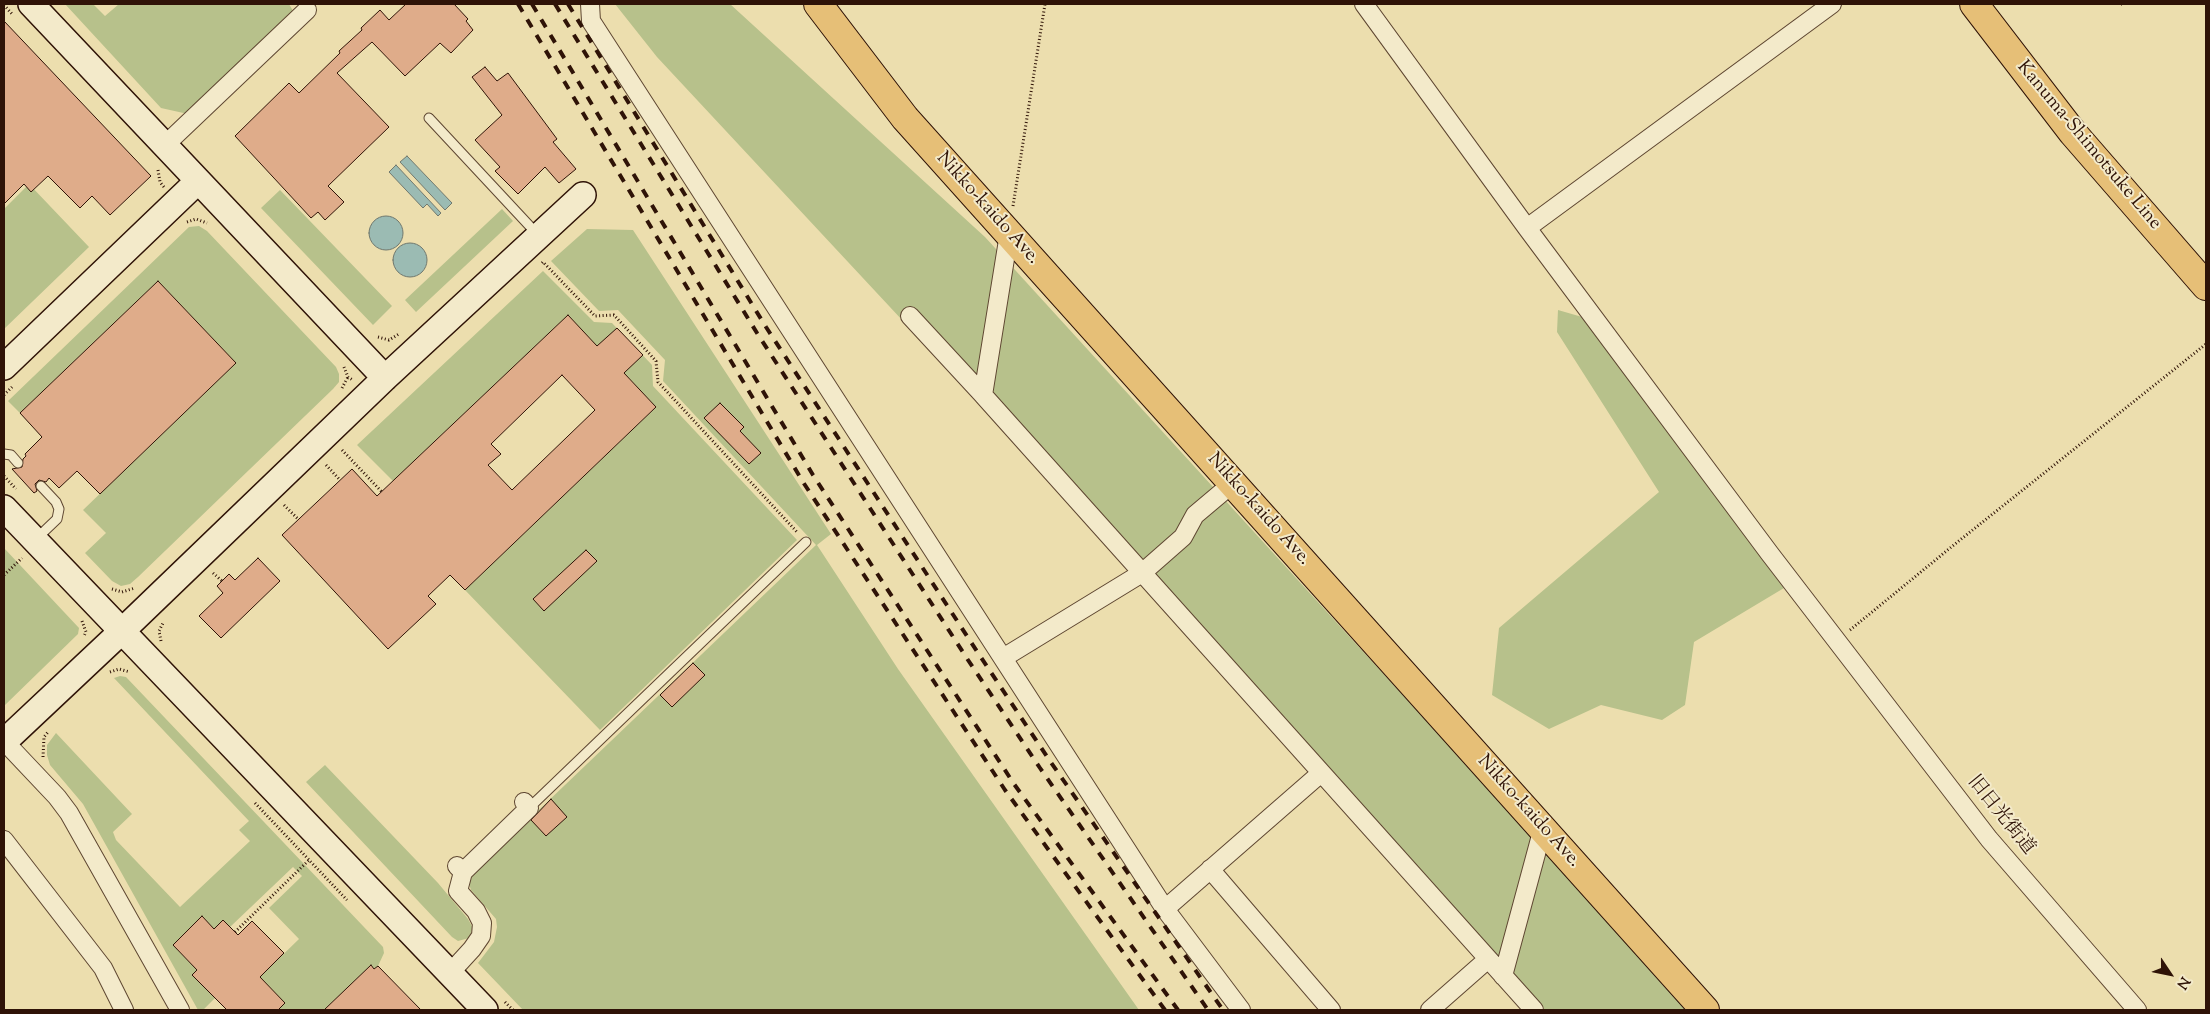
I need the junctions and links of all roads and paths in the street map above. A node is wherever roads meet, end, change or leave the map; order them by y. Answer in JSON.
{"nodes":[{"id":1,"x":31,"y":4,"type":"edge"},
{"id":2,"x":590,"y":4,"type":"edge"},
{"id":3,"x":818,"y":4,"type":"edge"},
{"id":4,"x":1045,"y":4,"type":"edge"},
{"id":5,"x":1364,"y":4,"type":"edge"},
{"id":6,"x":1832,"y":4,"type":"edge"},
{"id":7,"x":1974,"y":4,"type":"edge"},
{"id":8,"x":307,"y":10,"type":"dead end"},
{"id":9,"x":430,"y":118,"type":"dead end"},
{"id":10,"x":164,"y":146,"type":"junction"},
{"id":11,"x":198,"y":181,"type":"junction"},
{"id":12,"x":160,"y":182,"type":"dead end"},
{"id":13,"x":157,"y":187,"type":"dead end"},
{"id":14,"x":583,"y":195,"type":"dead end"},
{"id":15,"x":196,"y":219,"type":"dead end"},
{"id":16,"x":206,"y":222,"type":"dead end"},
{"id":17,"x":1527,"y":228,"type":"junction"},
{"id":18,"x":1009,"y":234,"type":"junction"},
{"id":19,"x":538,"y":235,"type":"junction"},
{"id":20,"x":536,"y":268,"type":"dead end"},
{"id":21,"x":2206,"y":286,"type":"edge"},
{"id":22,"x":910,"y":316,"type":"dead end"},
{"id":23,"x":401,"y":333,"type":"dead end"},
{"id":24,"x":375,"y":335,"type":"dead end"},
{"id":25,"x":2206,"y":344,"type":"edge"},
{"id":26,"x":4,"y":367,"type":"edge"},
{"id":27,"x":348,"y":377,"type":"dead end"},
{"id":28,"x":385,"y":378,"type":"junction"},
{"id":29,"x":339,"y":393,"type":"dead end"},
{"id":30,"x":982,"y":395,"type":"junction"},
{"id":31,"x":349,"y":443,"type":"dead end"},
{"id":32,"x":342,"y":450,"type":"junction"},
{"id":33,"x":4,"y":454,"type":"edge"},
{"id":34,"x":337,"y":455,"type":"dead end"},
{"id":35,"x":331,"y":460,"type":"dead end"},
{"id":36,"x":18,"y":463,"type":"dead end"},
{"id":37,"x":326,"y":465,"type":"junction"},
{"id":38,"x":319,"y":472,"type":"dead end"},
{"id":39,"x":4,"y":476,"type":"edge"},
{"id":40,"x":340,"y":480,"type":"dead end"},
{"id":41,"x":1233,"y":483,"type":"junction"},
{"id":42,"x":41,"y":486,"type":"dead end"},
{"id":43,"x":382,"y":492,"type":"dead end"},
{"id":44,"x":291,"y":498,"type":"dead end"},
{"id":45,"x":13,"y":502,"type":"edge"},
{"id":46,"x":284,"y":505,"type":"junction"},
{"id":47,"x":277,"y":512,"type":"dead end"},
{"id":48,"x":298,"y":519,"type":"dead end"},
{"id":49,"x":806,"y":542,"type":"joint"},
{"id":50,"x":28,"y":549,"type":"junction"},
{"id":51,"x":1142,"y":573,"type":"junction"},
{"id":52,"x":4,"y":575,"type":"edge"},
{"id":53,"x":206,"y":580,"type":"dead end"},
{"id":54,"x":222,"y":581,"type":"dead end"},
{"id":55,"x":105,"y":582,"type":"dead end"},
{"id":56,"x":141,"y":582,"type":"dead end"},
{"id":57,"x":164,"y":621,"type":"dead end"},
{"id":58,"x":122,"y":631,"type":"junction"},
{"id":59,"x":1838,"y":641,"type":"junction"},
{"id":60,"x":167,"y":648,"type":"dead end"},
{"id":61,"x":1003,"y":658,"type":"junction"},
{"id":62,"x":107,"y":674,"type":"dead end"},
{"id":63,"x":136,"y":678,"type":"dead end"},
{"id":64,"x":53,"y":725,"type":"dead end"},
{"id":65,"x":4,"y":741,"type":"edge"},
{"id":66,"x":44,"y":760,"type":"dead end"},
{"id":67,"x":1321,"y":773,"type":"junction"},
{"id":68,"x":252,"y":800,"type":"dead end"},
{"id":69,"x":526,"y":805,"type":"joint"},
{"id":70,"x":1543,"y":828,"type":"junction"},
{"id":71,"x":4,"y":840,"type":"edge"},
{"id":72,"x":309,"y":860,"type":"junction"},
{"id":73,"x":1210,"y":870,"type":"junction"},
{"id":74,"x":350,"y":903,"type":"dead end"},
{"id":75,"x":1165,"y":908,"type":"junction"},
{"id":76,"x":235,"y":932,"type":"dead end"},
{"id":77,"x":1488,"y":959,"type":"junction"},
{"id":78,"x":450,"y":973,"type":"junction"},
{"id":79,"x":1503,"y":976,"type":"junction"},
{"id":80,"x":493,"y":1004,"type":"edge"},
{"id":81,"x":124,"y":1010,"type":"edge"},
{"id":82,"x":180,"y":1010,"type":"edge"},
{"id":83,"x":513,"y":1010,"type":"edge"},
{"id":84,"x":1241,"y":1010,"type":"edge"},
{"id":85,"x":1331,"y":1010,"type":"edge"},
{"id":86,"x":1430,"y":1010,"type":"edge"},
{"id":87,"x":1534,"y":1010,"type":"edge"},
{"id":88,"x":1705,"y":1010,"type":"edge"},
{"id":89,"x":2138,"y":1010,"type":"edge"}],
"edges":[{"from":1,"to":10,"type":"street"},
{"from":2,"to":61,"type":"street"},
{"from":3,"to":18,"type":"main road","name":"Nikko-kaido Ave."},
{"from":4,"to":18,"type":"path"},
{"from":5,"to":17,"type":"street","name":"旧日光街道"},
{"from":6,"to":17,"type":"street"},
{"from":7,"to":21,"type":"main road","name":"Kanuma-Shimotsuke Line"},
{"from":8,"to":10,"type":"street"},
{"from":9,"to":19,"type":"lane"},
{"from":10,"to":11,"type":"street"},
{"from":11,"to":26,"type":"street"},
{"from":11,"to":28,"type":"street"},
{"from":12,"to":13,"type":"path"},
{"from":14,"to":19,"type":"street"},
{"from":15,"to":16,"type":"path"},
{"from":17,"to":59,"type":"street","name":"旧日光街道"},
{"from":18,"to":30,"type":"street"},
{"from":18,"to":41,"type":"main road","name":"Nikko-kaido Ave."},
{"from":19,"to":28,"type":"street"},
{"from":20,"to":49,"type":"path"},
{"from":22,"to":30,"type":"street"},
{"from":23,"to":24,"type":"path"},
{"from":25,"to":59,"type":"path"},
{"from":27,"to":29,"type":"path"},
{"from":28,"to":58,"type":"street"},
{"from":30,"to":51,"type":"street"},
{"from":31,"to":32,"type":"path"},
{"from":32,"to":34,"type":"path"},
{"from":32,"to":43,"type":"path"},
{"from":33,"to":36,"type":"lane"},
{"from":35,"to":37,"type":"path"},
{"from":37,"to":38,"type":"path"},
{"from":37,"to":40,"type":"path"},
{"from":39,"to":45,"type":"path"},
{"from":41,"to":51,"type":"street"},
{"from":41,"to":70,"type":"main road","name":"Nikko-kaido Ave."},
{"from":42,"to":50,"type":"lane"},
{"from":44,"to":46,"type":"path"},
{"from":45,"to":50,"type":"street"},
{"from":46,"to":47,"type":"path"},
{"from":46,"to":48,"type":"path"},
{"from":49,"to":69,"type":"lane"},
{"from":50,"to":52,"type":"path"},
{"from":50,"to":58,"type":"street"},
{"from":51,"to":61,"type":"street"},
{"from":51,"to":67,"type":"street"},
{"from":53,"to":54,"type":"path"},
{"from":55,"to":56,"type":"path"},
{"from":57,"to":60,"type":"path"},
{"from":58,"to":65,"type":"street"},
{"from":58,"to":78,"type":"street"},
{"from":59,"to":89,"type":"street","name":"旧日光街道"},
{"from":61,"to":75,"type":"street"},
{"from":62,"to":63,"type":"path"},
{"from":64,"to":66,"type":"path"},
{"from":65,"to":82,"type":"street"},
{"from":67,"to":73,"type":"street"},
{"from":67,"to":77,"type":"street"},
{"from":68,"to":72,"type":"path"},
{"from":69,"to":78,"type":"street"},
{"from":70,"to":79,"type":"street"},
{"from":70,"to":88,"type":"main road","name":"Nikko-kaido Ave."},
{"from":71,"to":81,"type":"street"},
{"from":72,"to":74,"type":"path"},
{"from":72,"to":76,"type":"path"},
{"from":73,"to":75,"type":"street"},
{"from":73,"to":85,"type":"street"},
{"from":75,"to":84,"type":"street"},
{"from":77,"to":79,"type":"street"},
{"from":77,"to":86,"type":"street"},
{"from":78,"to":80,"type":"street"},
{"from":79,"to":87,"type":"street"},
{"from":80,"to":83,"type":"path"}]}
